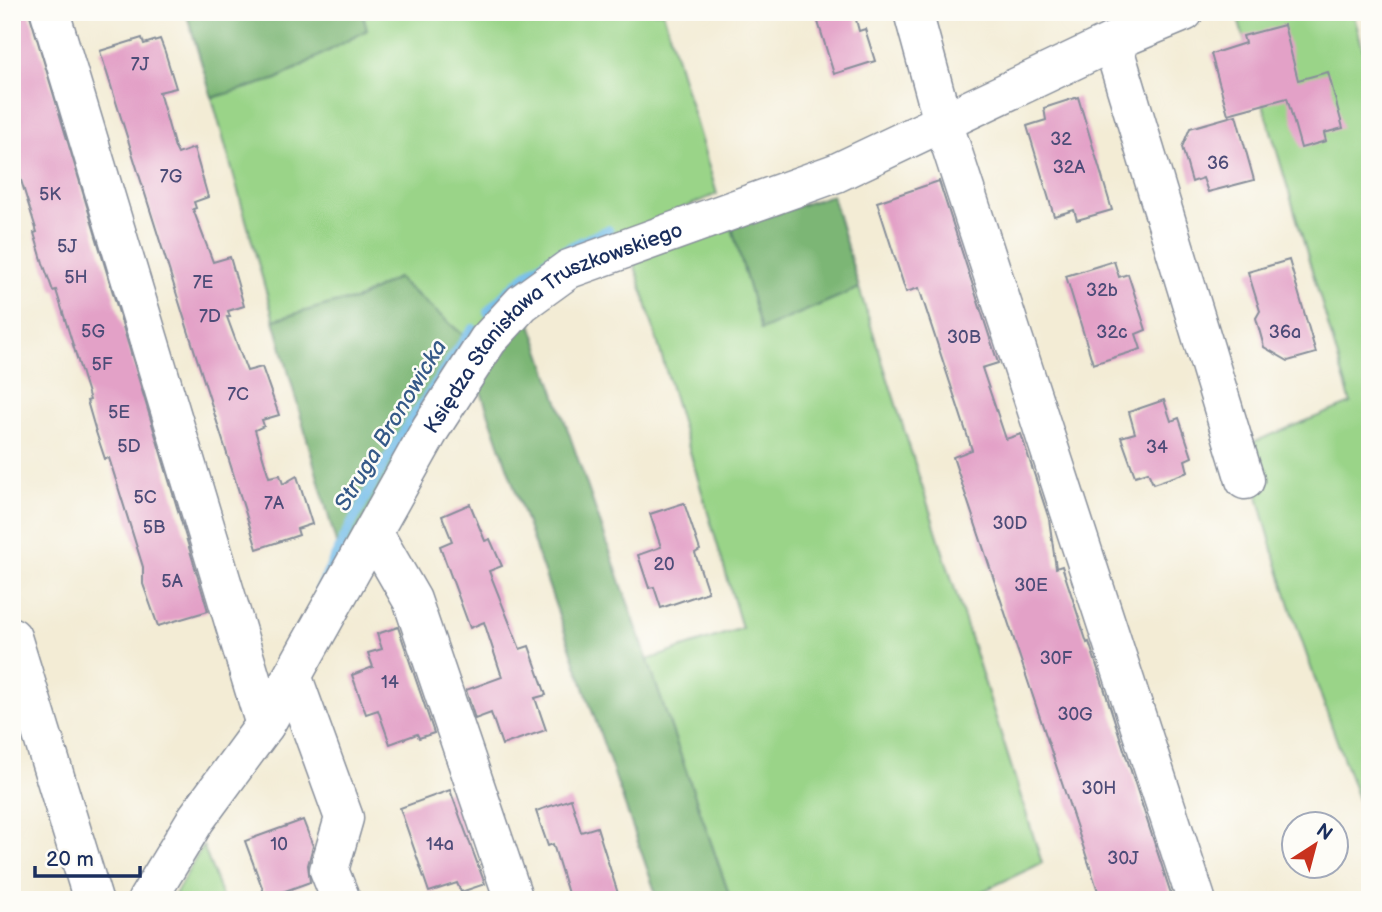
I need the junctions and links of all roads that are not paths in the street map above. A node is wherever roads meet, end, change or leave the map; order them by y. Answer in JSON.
{"nodes":[{"id":1,"x":50,"y":12,"type":"edge"},
{"id":2,"x":913,"y":12,"type":"edge"},
{"id":3,"x":1184,"y":12,"type":"edge"},
{"id":4,"x":1112,"y":42,"type":"junction"},
{"id":5,"x":943,"y":122,"type":"junction"},
{"id":6,"x":1245,"y":480,"type":"dead end"},
{"id":7,"x":374,"y":534,"type":"junction"},
{"id":8,"x":12,"y":637,"type":"edge"},
{"id":9,"x":293,"y":678,"type":"junction"},
{"id":10,"x":265,"y":725,"type":"junction"},
{"id":11,"x":1196,"y":899,"type":"edge"},
{"id":12,"x":93,"y":900,"type":"edge"},
{"id":13,"x":147,"y":900,"type":"edge"},
{"id":14,"x":341,"y":900,"type":"edge"},
{"id":15,"x":514,"y":900,"type":"edge"}],
"edges":[{"from":1,"to":10,"type":"street"},
{"from":2,"to":5,"type":"street"},
{"from":3,"to":4,"type":"street","name":"Księdza Stanisława Truszkowskiego"},
{"from":4,"to":5,"type":"street","name":"Księdza Stanisława Truszkowskiego"},
{"from":4,"to":6,"type":"street"},
{"from":5,"to":7,"type":"street","name":"Księdza Stanisława Truszkowskiego"},
{"from":5,"to":11,"type":"street"},
{"from":7,"to":9,"type":"street","name":"Księdza Stanisława Truszkowskiego"},
{"from":7,"to":15,"type":"street"},
{"from":8,"to":12,"type":"street"},
{"from":9,"to":10,"type":"street","name":"Księdza Stanisława Truszkowskiego"},
{"from":9,"to":14,"type":"street"},
{"from":10,"to":13,"type":"street","name":"Księdza Stanisława Truszkowskiego"}]}
